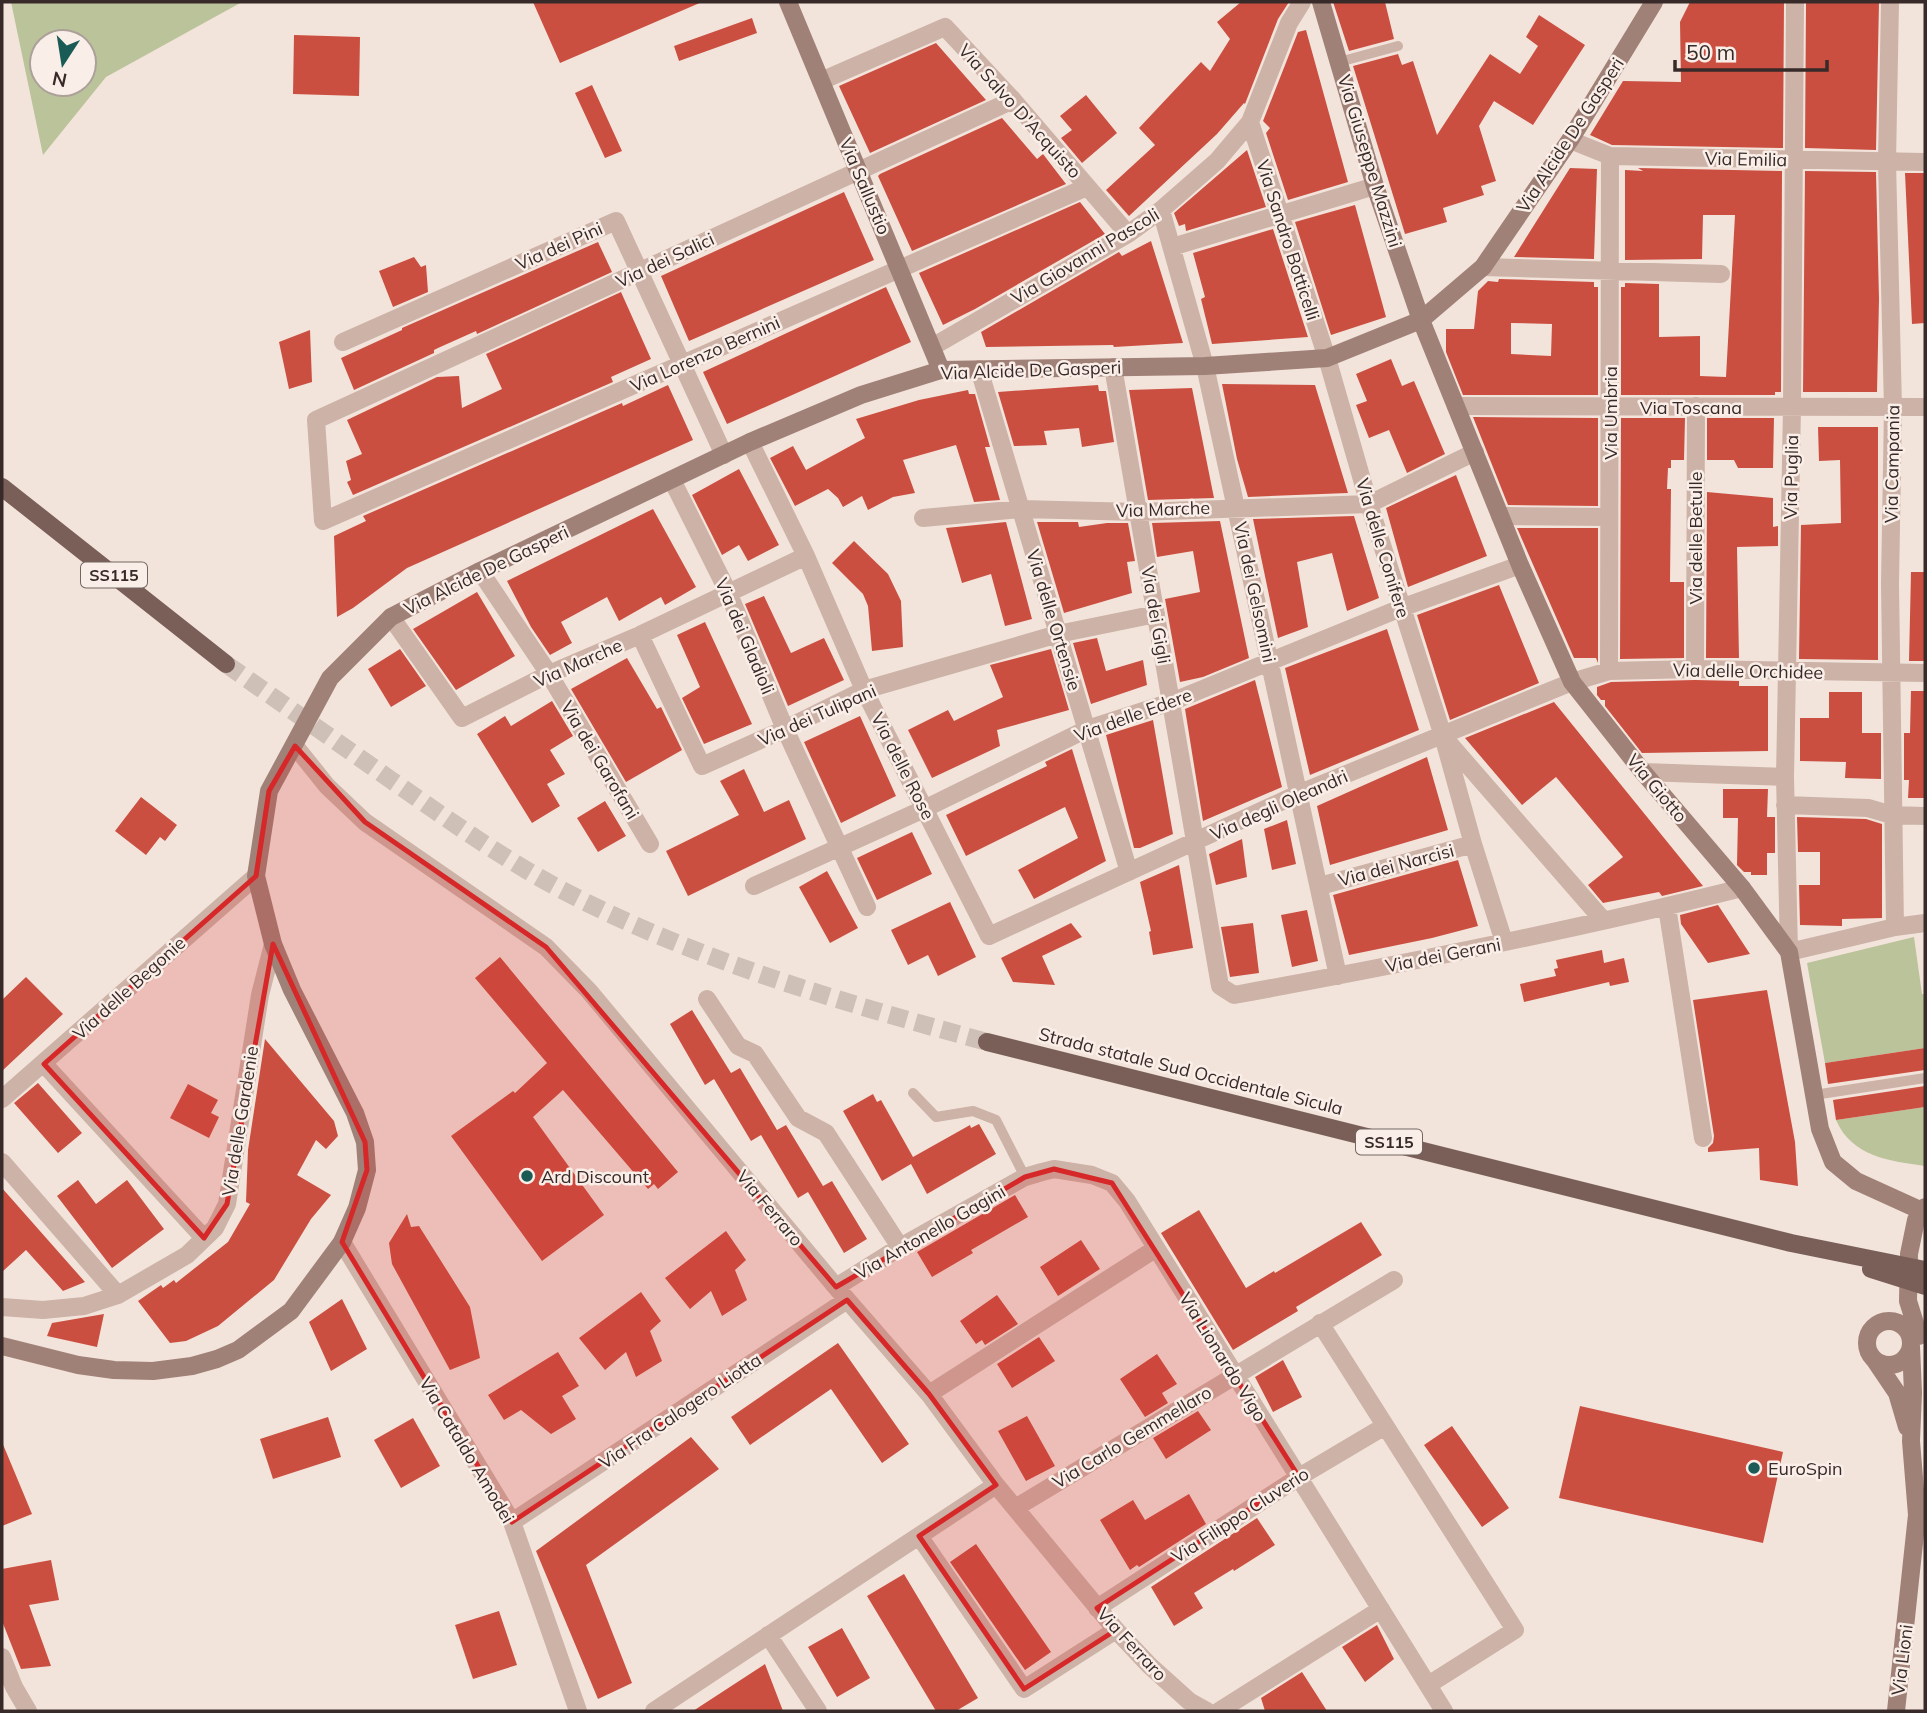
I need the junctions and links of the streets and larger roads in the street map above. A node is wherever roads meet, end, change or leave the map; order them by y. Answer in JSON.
{"nodes":[{"id":1,"x":788,"y":2,"type":"edge"},
{"id":2,"x":1302,"y":2,"type":"edge"},
{"id":3,"x":1321,"y":2,"type":"edge"},
{"id":4,"x":1654,"y":2,"type":"edge"},
{"id":5,"x":1795,"y":2,"type":"edge"},
{"id":6,"x":1890,"y":2,"type":"edge"},
{"id":7,"x":821,"y":81,"type":"junction"},
{"id":8,"x":1013,"y":100,"type":"junction"},
{"id":9,"x":1250,"y":122,"type":"junction"},
{"id":10,"x":1570,"y":140,"type":"junction"},
{"id":11,"x":1610,"y":156,"type":"junction"},
{"id":12,"x":1794,"y":160,"type":"junction"},
{"id":13,"x":1887,"y":162,"type":"junction"},
{"id":14,"x":1925,"y":162,"type":"edge"},
{"id":15,"x":859,"y":171,"type":"junction"},
{"id":16,"x":1376,"y":186,"type":"junction"},
{"id":17,"x":1087,"y":187,"type":"junction"},
{"id":18,"x":1161,"y":210,"type":"junction"},
{"id":19,"x":1279,"y":215,"type":"junction"},
{"id":20,"x":1128,"y":234,"type":"junction"},
{"id":21,"x":1171,"y":247,"type":"junction"},
{"id":22,"x":1483,"y":267,"type":"junction"},
{"id":23,"x":900,"y":269,"type":"junction"},
{"id":24,"x":1610,"y":271,"type":"junction"},
{"id":25,"x":640,"y":272,"type":"junction"},
{"id":26,"x":1721,"y":274,"type":"dead end"},
{"id":27,"x":1421,"y":320,"type":"junction"},
{"id":28,"x":343,"y":342,"type":"dead end"},
{"id":29,"x":932,"y":347,"type":"junction"},
{"id":30,"x":1327,"y":358,"type":"junction"},
{"id":31,"x":683,"y":364,"type":"junction"},
{"id":32,"x":1205,"y":366,"type":"junction"},
{"id":33,"x":1113,"y":367,"type":"junction"},
{"id":34,"x":979,"y":369,"type":"junction"},
{"id":35,"x":942,"y":370,"type":"junction"},
{"id":36,"x":1456,"y":406,"type":"junction"},
{"id":37,"x":1696,"y":406,"type":"junction"},
{"id":38,"x":1609,"y":407,"type":"junction"},
{"id":39,"x":1792,"y":407,"type":"junction"},
{"id":40,"x":1925,"y":407,"type":"edge"},
{"id":41,"x":1893,"y":408,"type":"junction"},
{"id":42,"x":750,"y":442,"type":"junction"},
{"id":43,"x":1475,"y":452,"type":"junction"},
{"id":44,"x":724,"y":454,"type":"junction"},
{"id":45,"x":672,"y":480,"type":"junction"},
{"id":46,"x":2,"y":486,"type":"edge"},
{"id":47,"x":1369,"y":504,"type":"junction"},
{"id":48,"x":1236,"y":507,"type":"junction"},
{"id":49,"x":1021,"y":509,"type":"junction"},
{"id":50,"x":1138,"y":512,"type":"junction"},
{"id":51,"x":1500,"y":516,"type":"junction"},
{"id":52,"x":1609,"y":517,"type":"junction"},
{"id":53,"x":923,"y":518,"type":"dead end"},
{"id":54,"x":323,"y":521,"type":"joint"},
{"id":55,"x":806,"y":556,"type":"junction"},
{"id":56,"x":1520,"y":565,"type":"junction"},
{"id":57,"x":480,"y":572,"type":"junction"},
{"id":58,"x":728,"y":592,"type":"junction"},
{"id":59,"x":1401,"y":608,"type":"junction"},
{"id":60,"x":1156,"y":614,"type":"junction"},
{"id":61,"x":391,"y":617,"type":"junction"},
{"id":62,"x":1058,"y":634,"type":"junction"},
{"id":63,"x":640,"y":635,"type":"junction"},
{"id":64,"x":1270,"y":660,"type":"junction"},
{"id":65,"x":226,"y":664,"type":"tunnel mouth"},
{"id":66,"x":1695,"y":669,"type":"junction"},
{"id":67,"x":1609,"y":670,"type":"junction"},
{"id":68,"x":1787,"y":673,"type":"junction"},
{"id":69,"x":1891,"y":673,"type":"junction"},
{"id":70,"x":549,"y":674,"type":"junction"},
{"id":71,"x":1925,"y":674,"type":"edge"},
{"id":72,"x":1572,"y":682,"type":"junction"},
{"id":73,"x":864,"y":690,"type":"junction"},
{"id":74,"x":1171,"y":702,"type":"junction"},
{"id":75,"x":785,"y":729,"type":"junction"},
{"id":76,"x":1087,"y":729,"type":"junction"},
{"id":77,"x":1443,"y":736,"type":"junction"},
{"id":78,"x":295,"y":746,"type":"junction"},
{"id":79,"x":1643,"y":772,"type":"junction"},
{"id":80,"x":1785,"y":777,"type":"junction"},
{"id":81,"x":1300,"y":793,"type":"junction"},
{"id":82,"x":1785,"y":804,"type":"junction"},
{"id":83,"x":924,"y":809,"type":"junction"},
{"id":84,"x":1892,"y":815,"type":"junction"},
{"id":85,"x":1925,"y":816,"type":"edge"},
{"id":86,"x":1194,"y":843,"type":"junction"},
{"id":87,"x":650,"y":844,"type":"dead end"},
{"id":88,"x":1473,"y":844,"type":"junction"},
{"id":89,"x":839,"y":847,"type":"junction"},
{"id":90,"x":1129,"y":872,"type":"junction"},
{"id":91,"x":256,"y":876,"type":"junction"},
{"id":92,"x":754,"y":886,"type":"dead end"},
{"id":93,"x":1320,"y":886,"type":"junction"},
{"id":94,"x":1742,"y":888,"type":"junction"},
{"id":95,"x":867,"y":907,"type":"dead end"},
{"id":96,"x":1667,"y":907,"type":"junction"},
{"id":97,"x":1603,"y":920,"type":"junction"},
{"id":98,"x":1925,"y":923,"type":"edge"},
{"id":99,"x":1895,"y":927,"type":"junction"},
{"id":100,"x":989,"y":936,"type":"joint"},
{"id":101,"x":1504,"y":942,"type":"junction"},
{"id":102,"x":273,"y":944,"type":"junction"},
{"id":103,"x":1789,"y":952,"type":"junction"},
{"id":104,"x":1338,"y":976,"type":"junction"},
{"id":105,"x":1220,"y":986,"type":"joint"},
{"id":106,"x":707,"y":999,"type":"dead end"},
{"id":107,"x":987,"y":1042,"type":"tunnel mouth"},
{"id":108,"x":44,"y":1064,"type":"junction"},
{"id":109,"x":2,"y":1099,"type":"edge"},
{"id":110,"x":1703,"y":1138,"type":"dead end"},
{"id":111,"x":2,"y":1162,"type":"edge"},
{"id":112,"x":1025,"y":1177,"type":"joint"},
{"id":113,"x":1923,"y":1209,"type":"edge"},
{"id":114,"x":204,"y":1238,"type":"junction"},
{"id":115,"x":342,"y":1242,"type":"junction"},
{"id":116,"x":1791,"y":1243,"type":"junction"},
{"id":117,"x":900,"y":1247,"type":"junction"},
{"id":118,"x":1155,"y":1249,"type":"junction"},
{"id":119,"x":1925,"y":1270,"type":"edge"},
{"id":120,"x":1394,"y":1280,"type":"dead end"},
{"id":121,"x":1925,"y":1286,"type":"edge"},
{"id":122,"x":841,"y":1294,"type":"junction"},
{"id":123,"x":118,"y":1295,"type":"junction"},
{"id":124,"x":1908,"y":1301,"type":"junction"},
{"id":125,"x":3,"y":1306,"type":"edge"},
{"id":126,"x":1320,"y":1324,"type":"junction"},
{"id":127,"x":1896,"y":1324,"type":"junction"},
{"id":128,"x":1918,"y":1342,"type":"edge"},
{"id":129,"x":2,"y":1346,"type":"edge"},
{"id":130,"x":1873,"y":1358,"type":"junction"},
{"id":131,"x":1912,"y":1366,"type":"edge"},
{"id":132,"x":1234,"y":1375,"type":"junction"},
{"id":133,"x":1919,"y":1387,"type":"edge"},
{"id":134,"x":929,"y":1394,"type":"junction"},
{"id":135,"x":1385,"y":1426,"type":"junction"},
{"id":136,"x":1910,"y":1441,"type":"junction"},
{"id":137,"x":1299,"y":1477,"type":"junction"},
{"id":138,"x":996,"y":1485,"type":"junction"},
{"id":139,"x":1015,"y":1508,"type":"junction"},
{"id":140,"x":512,"y":1522,"type":"junction"},
{"id":141,"x":919,"y":1536,"type":"junction"},
{"id":142,"x":1097,"y":1608,"type":"junction"},
{"id":143,"x":1381,"y":1609,"type":"junction"},
{"id":144,"x":1116,"y":1630,"type":"junction"},
{"id":145,"x":768,"y":1635,"type":"junction"},
{"id":146,"x":2,"y":1657,"type":"edge"},
{"id":147,"x":1428,"y":1685,"type":"junction"},
{"id":148,"x":28,"y":1711,"type":"edge"},
{"id":149,"x":579,"y":1711,"type":"edge"},
{"id":150,"x":654,"y":1711,"type":"edge"},
{"id":151,"x":818,"y":1711,"type":"edge"},
{"id":152,"x":1207,"y":1711,"type":"edge"},
{"id":153,"x":1219,"y":1711,"type":"edge"},
{"id":154,"x":1444,"y":1711,"type":"edge"},
{"id":155,"x":1896,"y":1711,"type":"edge"}],
"edges":[{"from":1,"to":7,"type":"street","name":"Via Sallustio"},
{"from":2,"to":9,"type":"street","name":"Via Giovanni Pascoli"},
{"from":3,"to":16,"type":"street","name":"Via Giuseppe Mazzini"},
{"from":4,"to":10,"type":"street","name":"Via Alcide De Gasperi"},
{"from":5,"to":12,"type":"street","name":"Via Puglia"},
{"from":6,"to":13,"type":"street","name":"Via Campania"},
{"from":7,"to":8,"type":"street","name":"Via Salvo D'Acquisto"},
{"from":7,"to":15,"type":"street","name":"Via Sallustio"},
{"from":8,"to":15,"type":"street","name":"Via dei Salici"},
{"from":8,"to":17,"type":"street","name":"Via Salvo D'Acquisto"},
{"from":9,"to":18,"type":"street","name":"Via Giovanni Pascoli"},
{"from":9,"to":19,"type":"street","name":"Via Sandro Botticelli"},
{"from":10,"to":11,"type":"street","name":"Via Emilia"},
{"from":10,"to":22,"type":"street","name":"Via Alcide De Gasperi"},
{"from":11,"to":12,"type":"street","name":"Via Emilia"},
{"from":11,"to":24,"type":"street","name":"Via Umbria"},
{"from":12,"to":13,"type":"street","name":"Via Emilia"},
{"from":12,"to":39,"type":"street","name":"Via Puglia"},
{"from":13,"to":14,"type":"street","name":"Via Emilia"},
{"from":13,"to":41,"type":"street","name":"Via Campania"},
{"from":15,"to":23,"type":"street","name":"Via Sallustio"},
{"from":15,"to":25,"type":"street","name":"Via dei Salici"},
{"from":16,"to":19,"type":"street"},
{"from":16,"to":27,"type":"street","name":"Via Giuseppe Mazzini"},
{"from":17,"to":20,"type":"street","name":"Via Salvo D'Acquisto"},
{"from":17,"to":23,"type":"street","name":"Via Lorenzo Bernini"},
{"from":18,"to":20,"type":"street","name":"Via Giovanni Pascoli"},
{"from":18,"to":21,"type":"street","name":"Via dei Gelsomini"},
{"from":19,"to":21,"type":"street"},
{"from":19,"to":30,"type":"street","name":"Via Sandro Botticelli"},
{"from":20,"to":29,"type":"street","name":"Via Giovanni Pascoli"},
{"from":21,"to":32,"type":"street","name":"Via dei Gelsomini"},
{"from":22,"to":24,"type":"street"},
{"from":22,"to":27,"type":"street","name":"Via Alcide De Gasperi"},
{"from":23,"to":29,"type":"street","name":"Via Sallustio"},
{"from":23,"to":31,"type":"street","name":"Via Lorenzo Bernini"},
{"from":24,"to":26,"type":"street"},
{"from":24,"to":38,"type":"street","name":"Via Umbria"},
{"from":25,"to":28,"type":"street","name":"Via dei Pini"},
{"from":25,"to":31,"type":"street","name":"Via dei Pini"},
{"from":25,"to":54,"type":"street","name":"Via dei Salici"},
{"from":27,"to":30,"type":"street","name":"Via Alcide De Gasperi"},
{"from":27,"to":36,"type":"street","name":"Via Giotto"},
{"from":29,"to":35,"type":"street","name":"Via Sallustio"},
{"from":30,"to":32,"type":"street","name":"Via Alcide De Gasperi"},
{"from":30,"to":47,"type":"street","name":"Via delle Conifere"},
{"from":31,"to":44,"type":"street","name":"Via dei Pini"},
{"from":31,"to":54,"type":"street","name":"Via Lorenzo Bernini"},
{"from":32,"to":33,"type":"street","name":"Via Alcide De Gasperi"},
{"from":32,"to":48,"type":"street","name":"Via dei Gelsomini"},
{"from":33,"to":34,"type":"street","name":"Via Alcide De Gasperi"},
{"from":33,"to":50,"type":"street","name":"Via dei Gigli"},
{"from":34,"to":35,"type":"street","name":"Via Alcide De Gasperi"},
{"from":34,"to":49,"type":"street","name":"Via delle Ortensie"},
{"from":35,"to":42,"type":"street","name":"Via Alcide De Gasperi"},
{"from":36,"to":38,"type":"street","name":"Via Toscana"},
{"from":36,"to":43,"type":"street","name":"Via Giotto"},
{"from":37,"to":38,"type":"street","name":"Via Toscana"},
{"from":37,"to":39,"type":"street","name":"Via Toscana"},
{"from":37,"to":66,"type":"street","name":"Via delle Betulle"},
{"from":38,"to":52,"type":"street","name":"Via Umbria"},
{"from":39,"to":41,"type":"street","name":"Via Toscana"},
{"from":39,"to":68,"type":"street","name":"Via Puglia"},
{"from":40,"to":41,"type":"street","name":"Via Toscana"},
{"from":41,"to":69,"type":"street","name":"Via Campania"},
{"from":42,"to":44,"type":"street","name":"Via Alcide De Gasperi"},
{"from":42,"to":55,"type":"street","name":"Via delle Rose"},
{"from":43,"to":47,"type":"street","name":"Via Marche"},
{"from":43,"to":51,"type":"street","name":"Via Giotto"},
{"from":44,"to":45,"type":"street","name":"Via Alcide De Gasperi"},
{"from":45,"to":57,"type":"street","name":"Via Alcide De Gasperi"},
{"from":45,"to":58,"type":"street","name":"Via dei Gladioli"},
{"from":46,"to":65,"type":"main road","number":"SS115"},
{"from":47,"to":48,"type":"street","name":"Via Marche"},
{"from":47,"to":59,"type":"street","name":"Via delle Conifere"},
{"from":48,"to":50,"type":"street","name":"Via Marche"},
{"from":48,"to":64,"type":"street","name":"Via dei Gelsomini"},
{"from":49,"to":50,"type":"street","name":"Via Marche"},
{"from":49,"to":53,"type":"street","name":"Via Marche"},
{"from":49,"to":62,"type":"street","name":"Via delle Ortensie"},
{"from":50,"to":60,"type":"street","name":"Via dei Gigli"},
{"from":51,"to":52,"type":"street"},
{"from":51,"to":56,"type":"street","name":"Via Giotto"},
{"from":52,"to":67,"type":"street","name":"Via Umbria"},
{"from":55,"to":58,"type":"street","name":"Via Marche"},
{"from":55,"to":73,"type":"street","name":"Via delle Rose"},
{"from":56,"to":59,"type":"street","name":"Via delle Edere"},
{"from":56,"to":72,"type":"street","name":"Via Giotto"},
{"from":57,"to":61,"type":"street","name":"Via Alcide De Gasperi"},
{"from":57,"to":70,"type":"street","name":"Via dei Garofani"},
{"from":58,"to":63,"type":"street","name":"Via Marche"},
{"from":58,"to":75,"type":"street","name":"Via dei Gladioli"},
{"from":59,"to":64,"type":"street","name":"Via delle Edere"},
{"from":59,"to":77,"type":"street","name":"Via delle Conifere"},
{"from":60,"to":62,"type":"street","name":"Via dei Tulipani"},
{"from":60,"to":74,"type":"street","name":"Via dei Gigli"},
{"from":61,"to":70,"type":"street","name":"Via Marche"},
{"from":61,"to":78,"type":"street","name":"Via Alcide De Gasperi"},
{"from":62,"to":73,"type":"street","name":"Via dei Tulipani"},
{"from":62,"to":76,"type":"street","name":"Via delle Ortensie"},
{"from":63,"to":70,"type":"street","name":"Via Marche"},
{"from":63,"to":75,"type":"street","name":"Via dei Tulipani"},
{"from":64,"to":74,"type":"street","name":"Via delle Edere"},
{"from":64,"to":81,"type":"street","name":"Via dei Gelsomini"},
{"from":66,"to":67,"type":"street","name":"Via delle Orchidee"},
{"from":66,"to":68,"type":"street","name":"Via delle Orchidee"},
{"from":67,"to":72,"type":"street","name":"Via delle Orchidee"},
{"from":68,"to":69,"type":"street","name":"Via delle Orchidee"},
{"from":68,"to":80,"type":"street","name":"Via Puglia"},
{"from":69,"to":71,"type":"street","name":"Via delle Orchidee"},
{"from":69,"to":84,"type":"street","name":"Via Campania"},
{"from":70,"to":87,"type":"street","name":"Via dei Garofani"},
{"from":72,"to":77,"type":"street","name":"Via degli Oleandri"},
{"from":72,"to":79,"type":"street","name":"Via Giotto"},
{"from":73,"to":75,"type":"street","name":"Via dei Tulipani"},
{"from":73,"to":83,"type":"street","name":"Via delle Rose"},
{"from":74,"to":76,"type":"street","name":"Via delle Edere"},
{"from":74,"to":86,"type":"street","name":"Via dei Gigli"},
{"from":75,"to":89,"type":"street","name":"Via dei Gladioli"},
{"from":76,"to":83,"type":"street","name":"Via delle Edere"},
{"from":76,"to":90,"type":"street","name":"Via delle Ortensie"},
{"from":77,"to":81,"type":"street","name":"Via degli Oleandri"},
{"from":77,"to":88,"type":"street","name":"Via delle Conifere"},
{"from":77,"to":97,"type":"street","name":"Via delle Conifere"},
{"from":78,"to":91,"type":"street","name":"Via Alcide De Gasperi"},
{"from":78,"to":122,"type":"street","name":"Via Ferraro"},
{"from":79,"to":80,"type":"street"},
{"from":79,"to":94,"type":"street","name":"Via Giotto"},
{"from":80,"to":82,"type":"street","name":"Via Puglia"},
{"from":81,"to":86,"type":"street","name":"Via degli Oleandri"},
{"from":81,"to":93,"type":"street","name":"Via dei Gelsomini"},
{"from":82,"to":84,"type":"street"},
{"from":82,"to":103,"type":"street","name":"Via Puglia"},
{"from":83,"to":89,"type":"street","name":"Via delle Edere"},
{"from":83,"to":100,"type":"street","name":"Via delle Rose"},
{"from":84,"to":85,"type":"street"},
{"from":84,"to":99,"type":"street","name":"Via Campania"},
{"from":86,"to":90,"type":"street","name":"Via degli Oleandri"},
{"from":86,"to":105,"type":"street","name":"Via dei Gigli"},
{"from":88,"to":93,"type":"street","name":"Via dei Narcisi"},
{"from":88,"to":101,"type":"street","name":"Via delle Conifere"},
{"from":89,"to":92,"type":"street","name":"Via delle Edere"},
{"from":89,"to":95,"type":"street","name":"Via dei Gladioli"},
{"from":90,"to":100,"type":"street","name":"Via degli Oleandri"},
{"from":91,"to":102,"type":"street","name":"Via Alcide De Gasperi"},
{"from":91,"to":108,"type":"street","name":"Via delle Begonie"},
{"from":93,"to":104,"type":"street","name":"Via dei Gelsomini"},
{"from":94,"to":96,"type":"street","name":"Via dei Gerani"},
{"from":94,"to":103,"type":"street","name":"Via Giotto"},
{"from":96,"to":97,"type":"street","name":"Via dei Gerani"},
{"from":96,"to":110,"type":"street"},
{"from":97,"to":101,"type":"street","name":"Via dei Gerani"},
{"from":98,"to":99,"type":"street"},
{"from":99,"to":103,"type":"street"},
{"from":101,"to":104,"type":"street","name":"Via dei Gerani"},
{"from":102,"to":114,"type":"street","name":"Via delle Gardenie"},
{"from":102,"to":115,"type":"street","name":"Via Alcide De Gasperi"},
{"from":103,"to":113,"type":"street","name":"Via Giotto"},
{"from":104,"to":105,"type":"street","name":"Via dei Gerani"},
{"from":106,"to":117,"type":"street"},
{"from":107,"to":116,"type":"main road","name":"Strada statale Sud Occidentale Sicula","number":"SS115"},
{"from":108,"to":109,"type":"street","name":"Via delle Begonie"},
{"from":108,"to":114,"type":"street"},
{"from":111,"to":123,"type":"street"},
{"from":112,"to":117,"type":"street","name":"Via Antonello Gagini"},
{"from":112,"to":118,"type":"street","name":"Via Lionardo Vigo"},
{"from":113,"to":124,"type":"street"},
{"from":114,"to":123,"type":"street","name":"Via delle Gardenie"},
{"from":115,"to":129,"type":"street","name":"Via Alcide De Gasperi"},
{"from":115,"to":140,"type":"street","name":"Via Cataldo Amodei"},
{"from":116,"to":119,"type":"main road","name":"Strada statale Sud Occidentale Sicula","number":"SS115"},
{"from":116,"to":121,"type":"main road","name":"Strada statale Sud Occidentale Sicula","number":"SS115"},
{"from":117,"to":122,"type":"street","name":"Via Antonello Gagini"},
{"from":118,"to":132,"type":"street","name":"Via Lionardo Vigo"},
{"from":118,"to":134,"type":"street"},
{"from":120,"to":126,"type":"street","name":"Via Carlo Gemmellaro"},
{"from":122,"to":134,"type":"street","name":"Via Ferraro"},
{"from":122,"to":140,"type":"street","name":"Via Fra Calogero Liotta"},
{"from":123,"to":125,"type":"street","name":"Via delle Gardenie"},
{"from":124,"to":127,"type":"street"},
{"from":124,"to":128,"type":"street"},
{"from":126,"to":132,"type":"street","name":"Via Carlo Gemmellaro"},
{"from":126,"to":135,"type":"street"},
{"from":127,"to":128,"type":"street"},
{"from":127,"to":130,"type":"street"},
{"from":128,"to":131,"type":"street"},
{"from":130,"to":131,"type":"street"},
{"from":130,"to":136,"type":"street"},
{"from":131,"to":133,"type":"street"},
{"from":132,"to":137,"type":"street","name":"Via Lionardo Vigo"},
{"from":132,"to":139,"type":"street","name":"Via Carlo Gemmellaro"},
{"from":133,"to":136,"type":"street"},
{"from":134,"to":138,"type":"street","name":"Via Ferraro"},
{"from":135,"to":137,"type":"street","name":"Via Filippo Cluverio"},
{"from":135,"to":147,"type":"street"},
{"from":136,"to":155,"type":"street","name":"Via Lioni"},
{"from":137,"to":142,"type":"street","name":"Via Filippo Cluverio"},
{"from":137,"to":143,"type":"street","name":"Via Lionardo Vigo"},
{"from":138,"to":139,"type":"street","name":"Via Ferraro"},
{"from":138,"to":141,"type":"street"},
{"from":139,"to":142,"type":"street","name":"Via Ferraro"},
{"from":140,"to":149,"type":"street","name":"Via Cataldo Amodei"},
{"from":141,"to":144,"type":"street"},
{"from":141,"to":145,"type":"street"},
{"from":142,"to":144,"type":"street","name":"Via Ferraro"},
{"from":143,"to":147,"type":"street","name":"Via Lionardo Vigo"},
{"from":143,"to":153,"type":"street"},
{"from":144,"to":152,"type":"street","name":"Via Ferraro"},
{"from":145,"to":150,"type":"street"},
{"from":145,"to":151,"type":"street"},
{"from":146,"to":148,"type":"street"},
{"from":147,"to":154,"type":"street","name":"Via Lionardo Vigo"}]}
